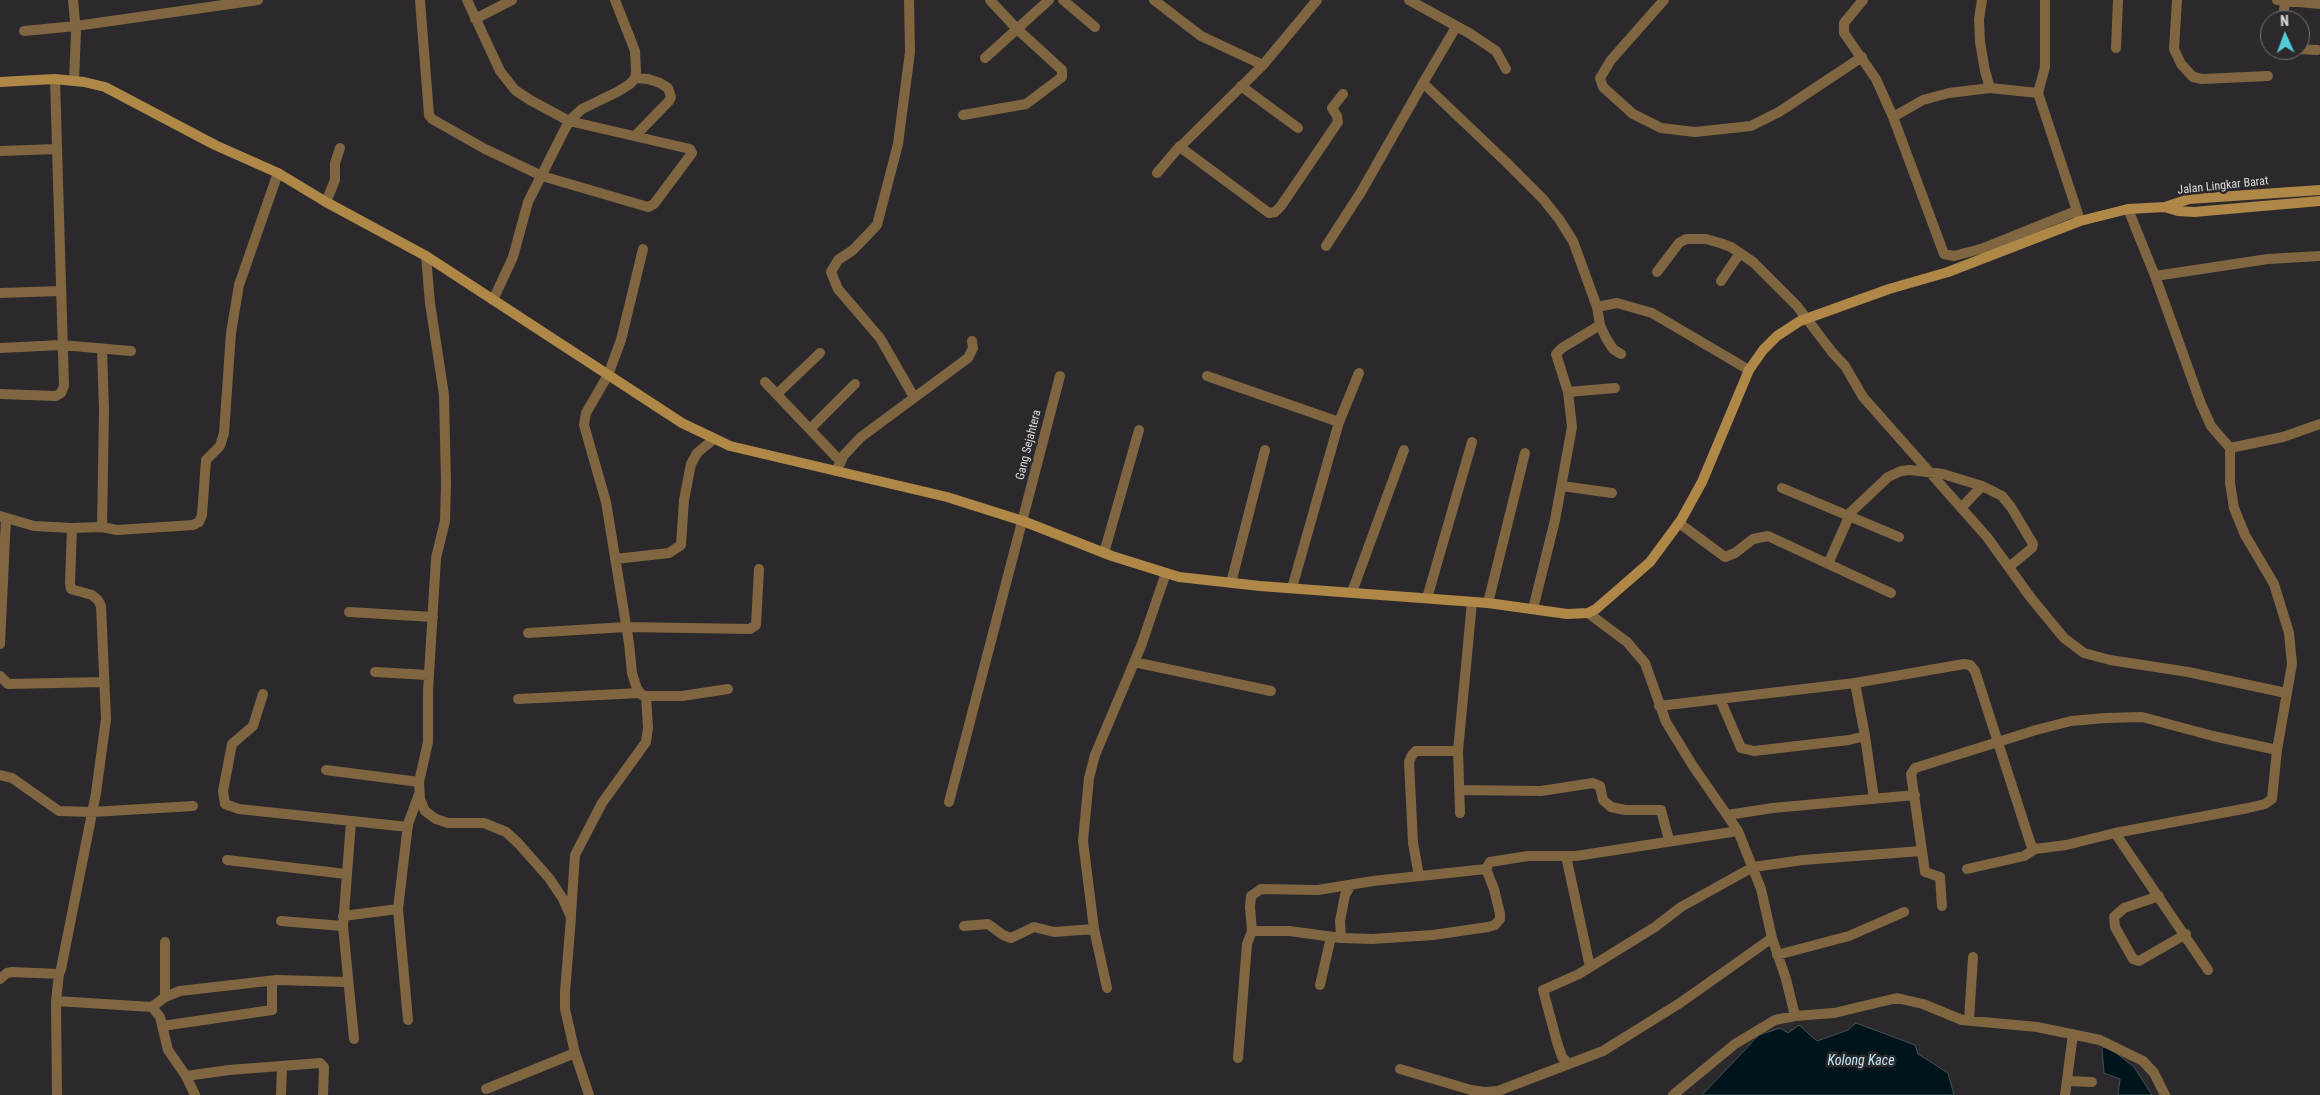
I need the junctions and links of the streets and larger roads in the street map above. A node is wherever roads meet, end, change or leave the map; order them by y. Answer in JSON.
{"nodes":[{"id":1,"x":73,"y":0,"type":"edge"},
{"id":2,"x":258,"y":0,"type":"edge"},
{"id":3,"x":420,"y":0,"type":"edge"},
{"id":4,"x":467,"y":0,"type":"edge"},
{"id":5,"x":512,"y":0,"type":"edge"},
{"id":6,"x":615,"y":0,"type":"edge"},
{"id":7,"x":909,"y":0,"type":"edge"},
{"id":8,"x":990,"y":0,"type":"edge"},
{"id":9,"x":1049,"y":0,"type":"edge"},
{"id":10,"x":1063,"y":0,"type":"edge"},
{"id":11,"x":1317,"y":0,"type":"edge"},
{"id":12,"x":1409,"y":0,"type":"edge"},
{"id":13,"x":1664,"y":0,"type":"edge"},
{"id":14,"x":1863,"y":0,"type":"edge"},
{"id":15,"x":1982,"y":0,"type":"edge"},
{"id":16,"x":2045,"y":0,"type":"edge"},
{"id":17,"x":2118,"y":0,"type":"edge"},
{"id":18,"x":2177,"y":0,"type":"edge"},
{"id":19,"x":2277,"y":0,"type":"edge"},
{"id":20,"x":1159,"y":1,"type":"edge"},
{"id":21,"x":2285,"y":1,"type":"edge"},
{"id":22,"x":204,"y":4,"type":"edge"},
{"id":23,"x":2320,"y":4,"type":"edge"},
{"id":24,"x":475,"y":19,"type":"junction"},
{"id":25,"x":76,"y":26,"type":"junction"},
{"id":26,"x":1096,"y":27,"type":"dead end"},
{"id":27,"x":1456,"y":27,"type":"junction"},
{"id":28,"x":1016,"y":28,"type":"junction"},
{"id":29,"x":24,"y":31,"type":"dead end"},
{"id":30,"x":2116,"y":48,"type":"dead end"},
{"id":31,"x":2310,"y":50,"type":"edge"},
{"id":32,"x":2317,"y":50,"type":"dead end"},
{"id":33,"x":1862,"y":57,"type":"junction"},
{"id":34,"x":985,"y":58,"type":"dead end"},
{"id":35,"x":1263,"y":65,"type":"junction"},
{"id":36,"x":1506,"y":69,"type":"dead end"},
{"id":37,"x":2268,"y":76,"type":"dead end"},
{"id":38,"x":635,"y":78,"type":"junction"},
{"id":39,"x":55,"y":79,"type":"junction"},
{"id":40,"x":74,"y":81,"type":"junction"},
{"id":41,"x":0,"y":82,"type":"edge"},
{"id":42,"x":1423,"y":84,"type":"junction"},
{"id":43,"x":1241,"y":86,"type":"junction"},
{"id":44,"x":1990,"y":88,"type":"junction"},
{"id":45,"x":2038,"y":93,"type":"junction"},
{"id":46,"x":1343,"y":94,"type":"dead end"},
{"id":47,"x":963,"y":115,"type":"dead end"},
{"id":48,"x":1893,"y":116,"type":"junction"},
{"id":49,"x":569,"y":121,"type":"junction"},
{"id":50,"x":1298,"y":128,"type":"dead end"},
{"id":51,"x":635,"y":136,"type":"junction"},
{"id":52,"x":1180,"y":146,"type":"junction"},
{"id":53,"x":340,"y":148,"type":"dead end"},
{"id":54,"x":57,"y":149,"type":"junction"},
{"id":55,"x":0,"y":151,"type":"edge"},
{"id":56,"x":278,"y":173,"type":"junction"},
{"id":57,"x":1157,"y":173,"type":"dead end"},
{"id":58,"x":542,"y":176,"type":"junction"},
{"id":59,"x":2320,"y":190,"type":"edge"},
{"id":60,"x":2320,"y":201,"type":"edge"},
{"id":61,"x":326,"y":202,"type":"junction"},
{"id":62,"x":2165,"y":206,"type":"junction"},
{"id":63,"x":2128,"y":209,"type":"junction"},
{"id":64,"x":2078,"y":216,"type":"junction"},
{"id":65,"x":1326,"y":246,"type":"dead end"},
{"id":66,"x":643,"y":249,"type":"dead end"},
{"id":67,"x":1740,"y":253,"type":"junction"},
{"id":68,"x":426,"y":256,"type":"junction"},
{"id":69,"x":2320,"y":256,"type":"edge"},
{"id":70,"x":1657,"y":272,"type":"dead end"},
{"id":71,"x":2155,"y":276,"type":"junction"},
{"id":72,"x":1721,"y":281,"type":"dead end"},
{"id":73,"x":60,"y":291,"type":"junction"},
{"id":74,"x":0,"y":293,"type":"edge"},
{"id":75,"x":493,"y":300,"type":"junction"},
{"id":76,"x":1597,"y":307,"type":"junction"},
{"id":77,"x":1807,"y":318,"type":"junction"},
{"id":78,"x":1600,"y":325,"type":"junction"},
{"id":79,"x":972,"y":341,"type":"dead end"},
{"id":80,"x":62,"y":346,"type":"junction"},
{"id":81,"x":0,"y":348,"type":"edge"},
{"id":82,"x":102,"y":350,"type":"junction"},
{"id":83,"x":131,"y":351,"type":"dead end"},
{"id":84,"x":820,"y":352,"type":"dead end"},
{"id":85,"x":1622,"y":354,"type":"dead end"},
{"id":86,"x":1748,"y":370,"type":"junction"},
{"id":87,"x":1358,"y":373,"type":"dead end"},
{"id":88,"x":608,"y":375,"type":"junction"},
{"id":89,"x":1060,"y":376,"type":"dead end"},
{"id":90,"x":1207,"y":376,"type":"dead end"},
{"id":91,"x":765,"y":382,"type":"dead end"},
{"id":92,"x":855,"y":384,"type":"dead end"},
{"id":93,"x":1615,"y":388,"type":"dead end"},
{"id":94,"x":1568,"y":392,"type":"junction"},
{"id":95,"x":0,"y":394,"type":"edge"},
{"id":96,"x":777,"y":394,"type":"junction"},
{"id":97,"x":914,"y":397,"type":"junction"},
{"id":98,"x":1339,"y":422,"type":"junction"},
{"id":99,"x":2320,"y":424,"type":"edge"},
{"id":100,"x":810,"y":429,"type":"junction"},
{"id":101,"x":1139,"y":430,"type":"dead end"},
{"id":102,"x":714,"y":439,"type":"junction"},
{"id":103,"x":1472,"y":442,"type":"dead end"},
{"id":104,"x":2230,"y":448,"type":"junction"},
{"id":105,"x":1265,"y":450,"type":"dead end"},
{"id":106,"x":1404,"y":450,"type":"dead end"},
{"id":107,"x":1525,"y":453,"type":"dead end"},
{"id":108,"x":839,"y":467,"type":"junction"},
{"id":109,"x":1930,"y":473,"type":"junction"},
{"id":110,"x":1562,"y":486,"type":"junction"},
{"id":111,"x":1982,"y":486,"type":"junction"},
{"id":112,"x":1782,"y":488,"type":"dead end"},
{"id":113,"x":1612,"y":493,"type":"dead end"},
{"id":114,"x":1962,"y":507,"type":"junction"},
{"id":115,"x":1849,"y":516,"type":"junction"},
{"id":116,"x":3,"y":517,"type":"edge"},
{"id":117,"x":1024,"y":521,"type":"junction"},
{"id":118,"x":1679,"y":523,"type":"junction"},
{"id":119,"x":102,"y":527,"type":"junction"},
{"id":120,"x":72,"y":528,"type":"junction"},
{"id":121,"x":1899,"y":537,"type":"dead end"},
{"id":122,"x":1104,"y":553,"type":"junction"},
{"id":123,"x":615,"y":559,"type":"junction"},
{"id":124,"x":1828,"y":564,"type":"junction"},
{"id":125,"x":2009,"y":567,"type":"junction"},
{"id":126,"x":759,"y":569,"type":"dead end"},
{"id":127,"x":1166,"y":573,"type":"junction"},
{"id":128,"x":1231,"y":583,"type":"junction"},
{"id":129,"x":1292,"y":588,"type":"junction"},
{"id":130,"x":1352,"y":592,"type":"junction"},
{"id":131,"x":1891,"y":592,"type":"dead end"},
{"id":132,"x":1427,"y":598,"type":"junction"},
{"id":133,"x":1472,"y":602,"type":"junction"},
{"id":134,"x":1488,"y":603,"type":"junction"},
{"id":135,"x":1533,"y":609,"type":"junction"},
{"id":136,"x":349,"y":612,"type":"dead end"},
{"id":137,"x":1588,"y":613,"type":"junction"},
{"id":138,"x":433,"y":617,"type":"junction"},
{"id":139,"x":626,"y":627,"type":"junction"},
{"id":140,"x":528,"y":633,"type":"dead end"},
{"id":141,"x":0,"y":644,"type":"edge"},
{"id":142,"x":1134,"y":662,"type":"junction"},
{"id":143,"x":375,"y":672,"type":"dead end"},
{"id":144,"x":428,"y":675,"type":"junction"},
{"id":145,"x":0,"y":676,"type":"edge"},
{"id":146,"x":104,"y":682,"type":"junction"},
{"id":147,"x":1855,"y":683,"type":"junction"},
{"id":148,"x":728,"y":689,"type":"dead end"},
{"id":149,"x":1271,"y":691,"type":"dead end"},
{"id":150,"x":2286,"y":693,"type":"junction"},
{"id":151,"x":263,"y":694,"type":"dead end"},
{"id":152,"x":643,"y":694,"type":"junction"},
{"id":153,"x":1720,"y":698,"type":"junction"},
{"id":154,"x":518,"y":699,"type":"dead end"},
{"id":155,"x":1659,"y":706,"type":"junction"},
{"id":156,"x":1866,"y":736,"type":"junction"},
{"id":157,"x":1998,"y":741,"type":"junction"},
{"id":158,"x":2277,"y":750,"type":"junction"},
{"id":159,"x":1458,"y":751,"type":"junction"},
{"id":160,"x":326,"y":770,"type":"dead end"},
{"id":161,"x":0,"y":775,"type":"edge"},
{"id":162,"x":419,"y":782,"type":"junction"},
{"id":163,"x":1460,"y":790,"type":"junction"},
{"id":164,"x":420,"y":793,"type":"junction"},
{"id":165,"x":1916,"y":795,"type":"junction"},
{"id":166,"x":1874,"y":799,"type":"junction"},
{"id":167,"x":949,"y":802,"type":"dead end"},
{"id":168,"x":193,"y":806,"type":"dead end"},
{"id":169,"x":92,"y":812,"type":"junction"},
{"id":170,"x":1460,"y":813,"type":"dead end"},
{"id":171,"x":1727,"y":815,"type":"junction"},
{"id":172,"x":351,"y":822,"type":"junction"},
{"id":173,"x":408,"y":827,"type":"junction"},
{"id":174,"x":1738,"y":831,"type":"junction"},
{"id":175,"x":2115,"y":832,"type":"junction"},
{"id":176,"x":1669,"y":840,"type":"junction"},
{"id":177,"x":2035,"y":849,"type":"junction"},
{"id":178,"x":1921,"y":851,"type":"junction"},
{"id":179,"x":1566,"y":856,"type":"junction"},
{"id":180,"x":227,"y":860,"type":"dead end"},
{"id":181,"x":1753,"y":867,"type":"junction"},
{"id":182,"x":1486,"y":869,"type":"junction"},
{"id":183,"x":1968,"y":869,"type":"dead end"},
{"id":184,"x":346,"y":874,"type":"junction"},
{"id":185,"x":1419,"y":876,"type":"junction"},
{"id":186,"x":1350,"y":885,"type":"junction"},
{"id":187,"x":2159,"y":896,"type":"junction"},
{"id":188,"x":1942,"y":906,"type":"dead end"},
{"id":189,"x":398,"y":909,"type":"junction"},
{"id":190,"x":1904,"y":912,"type":"dead end"},
{"id":191,"x":571,"y":917,"type":"junction"},
{"id":192,"x":343,"y":921,"type":"junction"},
{"id":193,"x":281,"y":922,"type":"dead end"},
{"id":194,"x":964,"y":926,"type":"dead end"},
{"id":195,"x":1094,"y":929,"type":"junction"},
{"id":196,"x":1252,"y":931,"type":"junction"},
{"id":197,"x":2186,"y":934,"type":"junction"},
{"id":198,"x":1336,"y":938,"type":"junction"},
{"id":199,"x":1772,"y":938,"type":"junction"},
{"id":200,"x":165,"y":942,"type":"dead end"},
{"id":201,"x":1777,"y":955,"type":"junction"},
{"id":202,"x":1973,"y":956,"type":"dead end"},
{"id":203,"x":1590,"y":967,"type":"junction"},
{"id":204,"x":2208,"y":970,"type":"dead end"},
{"id":205,"x":58,"y":974,"type":"junction"},
{"id":206,"x":0,"y":978,"type":"edge"},
{"id":207,"x":272,"y":981,"type":"junction"},
{"id":208,"x":348,"y":982,"type":"junction"},
{"id":209,"x":1320,"y":985,"type":"dead end"},
{"id":210,"x":1107,"y":988,"type":"dead end"},
{"id":211,"x":165,"y":997,"type":"junction"},
{"id":212,"x":56,"y":1000,"type":"junction"},
{"id":213,"x":152,"y":1007,"type":"junction"},
{"id":214,"x":1795,"y":1016,"type":"junction"},
{"id":215,"x":408,"y":1020,"type":"dead end"},
{"id":216,"x":1969,"y":1020,"type":"junction"},
{"id":217,"x":162,"y":1026,"type":"junction"},
{"id":218,"x":2073,"y":1034,"type":"junction"},
{"id":219,"x":354,"y":1040,"type":"dead end"},
{"id":220,"x":575,"y":1053,"type":"junction"},
{"id":221,"x":1238,"y":1058,"type":"dead end"},
{"id":222,"x":1568,"y":1063,"type":"junction"},
{"id":223,"x":282,"y":1066,"type":"junction"},
{"id":224,"x":1400,"y":1069,"type":"dead end"},
{"id":225,"x":186,"y":1076,"type":"junction"},
{"id":226,"x":2067,"y":1081,"type":"junction"},
{"id":227,"x":2092,"y":1082,"type":"dead end"},
{"id":228,"x":486,"y":1089,"type":"dead end"},
{"id":229,"x":57,"y":1095,"type":"edge"},
{"id":230,"x":195,"y":1095,"type":"edge"},
{"id":231,"x":281,"y":1095,"type":"edge"},
{"id":232,"x":324,"y":1095,"type":"edge"},
{"id":233,"x":589,"y":1095,"type":"edge"},
{"id":234,"x":1673,"y":1095,"type":"edge"},
{"id":235,"x":2065,"y":1095,"type":"edge"},
{"id":236,"x":2165,"y":1095,"type":"edge"}],
"edges":[{"from":1,"to":25,"type":"street"},
{"from":2,"to":22,"type":"street"},
{"from":3,"to":58,"type":"street"},
{"from":4,"to":24,"type":"street"},
{"from":5,"to":24,"type":"street"},
{"from":6,"to":38,"type":"street"},
{"from":7,"to":97,"type":"street"},
{"from":8,"to":28,"type":"street"},
{"from":9,"to":28,"type":"street"},
{"from":10,"to":26,"type":"street"},
{"from":11,"to":35,"type":"street"},
{"from":12,"to":27,"type":"street"},
{"from":13,"to":33,"type":"street"},
{"from":14,"to":33,"type":"street"},
{"from":15,"to":44,"type":"street"},
{"from":16,"to":45,"type":"street"},
{"from":17,"to":30,"type":"street"},
{"from":18,"to":37,"type":"street"},
{"from":19,"to":21,"type":"street"},
{"from":20,"to":35,"type":"street"},
{"from":21,"to":23,"type":"street"},
{"from":22,"to":25,"type":"street"},
{"from":24,"to":49,"type":"street"},
{"from":25,"to":29,"type":"street"},
{"from":25,"to":40,"type":"street"},
{"from":27,"to":36,"type":"street"},
{"from":27,"to":42,"type":"street"},
{"from":28,"to":34,"type":"street"},
{"from":28,"to":47,"type":"street"},
{"from":31,"to":32,"type":"street"},
{"from":33,"to":48,"type":"street"},
{"from":35,"to":43,"type":"street"},
{"from":38,"to":49,"type":"street"},
{"from":38,"to":51,"type":"street"},
{"from":39,"to":40,"type":"street"},
{"from":39,"to":41,"type":"street"},
{"from":39,"to":54,"type":"street"},
{"from":40,"to":56,"type":"street"},
{"from":42,"to":65,"type":"street"},
{"from":42,"to":76,"type":"street"},
{"from":43,"to":50,"type":"street"},
{"from":43,"to":52,"type":"street"},
{"from":44,"to":45,"type":"street"},
{"from":44,"to":48,"type":"street"},
{"from":45,"to":64,"type":"street"},
{"from":46,"to":52,"type":"street"},
{"from":48,"to":64,"type":"street"},
{"from":49,"to":51,"type":"street"},
{"from":49,"to":58,"type":"street"},
{"from":51,"to":58,"type":"street"},
{"from":52,"to":57,"type":"street"},
{"from":53,"to":61,"type":"street"},
{"from":54,"to":55,"type":"street"},
{"from":54,"to":73,"type":"street"},
{"from":56,"to":61,"type":"street"},
{"from":56,"to":119,"type":"street"},
{"from":58,"to":75,"type":"street"},
{"from":59,"to":62,"type":"street","name":"Jalan Lingkar Barat"},
{"from":60,"to":62,"type":"street","name":"Jalan Lingkar Barat"},
{"from":61,"to":68,"type":"street"},
{"from":62,"to":63,"type":"street"},
{"from":63,"to":64,"type":"street"},
{"from":63,"to":71,"type":"street"},
{"from":64,"to":77,"type":"street"},
{"from":66,"to":88,"type":"street"},
{"from":67,"to":70,"type":"street"},
{"from":67,"to":72,"type":"street"},
{"from":67,"to":77,"type":"street"},
{"from":68,"to":75,"type":"street"},
{"from":68,"to":138,"type":"street"},
{"from":69,"to":71,"type":"street"},
{"from":71,"to":104,"type":"street"},
{"from":73,"to":74,"type":"street"},
{"from":73,"to":80,"type":"street"},
{"from":75,"to":88,"type":"street"},
{"from":76,"to":78,"type":"street"},
{"from":76,"to":86,"type":"street"},
{"from":77,"to":86,"type":"street"},
{"from":77,"to":109,"type":"street"},
{"from":78,"to":85,"type":"street"},
{"from":78,"to":94,"type":"street"},
{"from":79,"to":97,"type":"street"},
{"from":80,"to":81,"type":"street"},
{"from":80,"to":82,"type":"street"},
{"from":80,"to":95,"type":"street"},
{"from":82,"to":83,"type":"street"},
{"from":82,"to":119,"type":"street"},
{"from":84,"to":96,"type":"street"},
{"from":86,"to":118,"type":"street"},
{"from":87,"to":98,"type":"street"},
{"from":88,"to":102,"type":"street"},
{"from":88,"to":123,"type":"street"},
{"from":89,"to":117,"type":"street","name":"Gang Sejahtera"},
{"from":90,"to":98,"type":"street"},
{"from":91,"to":96,"type":"street"},
{"from":92,"to":100,"type":"street"},
{"from":93,"to":94,"type":"street"},
{"from":94,"to":110,"type":"street"},
{"from":96,"to":100,"type":"street"},
{"from":97,"to":108,"type":"street"},
{"from":98,"to":129,"type":"street"},
{"from":99,"to":104,"type":"street"},
{"from":100,"to":108,"type":"street"},
{"from":101,"to":122,"type":"street"},
{"from":102,"to":108,"type":"street"},
{"from":102,"to":123,"type":"street"},
{"from":103,"to":132,"type":"street"},
{"from":104,"to":150,"type":"street"},
{"from":105,"to":128,"type":"street"},
{"from":106,"to":130,"type":"street"},
{"from":107,"to":134,"type":"street"},
{"from":108,"to":117,"type":"street"},
{"from":109,"to":111,"type":"street"},
{"from":109,"to":114,"type":"street"},
{"from":109,"to":115,"type":"street"},
{"from":110,"to":113,"type":"street"},
{"from":110,"to":135,"type":"street"},
{"from":111,"to":114,"type":"street"},
{"from":111,"to":125,"type":"street"},
{"from":112,"to":115,"type":"street"},
{"from":114,"to":125,"type":"street"},
{"from":115,"to":121,"type":"street"},
{"from":115,"to":124,"type":"street"},
{"from":116,"to":120,"type":"street"},
{"from":116,"to":141,"type":"street"},
{"from":117,"to":122,"type":"street"},
{"from":117,"to":167,"type":"street","name":"Gang Sejahtera"},
{"from":118,"to":124,"type":"street"},
{"from":118,"to":137,"type":"street"},
{"from":119,"to":120,"type":"street"},
{"from":120,"to":146,"type":"street"},
{"from":122,"to":127,"type":"street"},
{"from":123,"to":139,"type":"street"},
{"from":124,"to":131,"type":"street"},
{"from":125,"to":150,"type":"street"},
{"from":126,"to":139,"type":"street"},
{"from":127,"to":128,"type":"street"},
{"from":127,"to":142,"type":"street"},
{"from":128,"to":129,"type":"street"},
{"from":129,"to":130,"type":"street"},
{"from":130,"to":132,"type":"street"},
{"from":132,"to":133,"type":"street"},
{"from":133,"to":134,"type":"street"},
{"from":133,"to":159,"type":"street"},
{"from":134,"to":135,"type":"street"},
{"from":135,"to":137,"type":"street"},
{"from":136,"to":138,"type":"street"},
{"from":137,"to":155,"type":"street"},
{"from":138,"to":144,"type":"street"},
{"from":139,"to":140,"type":"street"},
{"from":139,"to":152,"type":"street"},
{"from":142,"to":149,"type":"street"},
{"from":142,"to":195,"type":"street"},
{"from":143,"to":144,"type":"street"},
{"from":144,"to":162,"type":"street"},
{"from":145,"to":146,"type":"street"},
{"from":146,"to":169,"type":"street"},
{"from":147,"to":153,"type":"street"},
{"from":147,"to":156,"type":"street"},
{"from":147,"to":157,"type":"street"},
{"from":148,"to":152,"type":"street"},
{"from":150,"to":158,"type":"street"},
{"from":151,"to":172,"type":"street"},
{"from":152,"to":154,"type":"street"},
{"from":152,"to":191,"type":"street"},
{"from":153,"to":155,"type":"street"},
{"from":153,"to":156,"type":"street"},
{"from":155,"to":171,"type":"street"},
{"from":156,"to":166,"type":"street"},
{"from":157,"to":158,"type":"street"},
{"from":157,"to":165,"type":"street"},
{"from":157,"to":177,"type":"street"},
{"from":158,"to":175,"type":"street"},
{"from":159,"to":163,"type":"street"},
{"from":159,"to":185,"type":"street"},
{"from":160,"to":162,"type":"street"},
{"from":161,"to":169,"type":"street"},
{"from":162,"to":164,"type":"street"},
{"from":163,"to":170,"type":"street"},
{"from":163,"to":176,"type":"street"},
{"from":164,"to":173,"type":"street"},
{"from":164,"to":191,"type":"street"},
{"from":165,"to":166,"type":"street"},
{"from":165,"to":178,"type":"street"},
{"from":166,"to":171,"type":"street"},
{"from":168,"to":169,"type":"street"},
{"from":169,"to":205,"type":"street"},
{"from":171,"to":174,"type":"street"},
{"from":172,"to":173,"type":"street"},
{"from":172,"to":184,"type":"street"},
{"from":173,"to":189,"type":"street"},
{"from":174,"to":176,"type":"street"},
{"from":174,"to":181,"type":"street"},
{"from":175,"to":177,"type":"street"},
{"from":175,"to":187,"type":"street"},
{"from":176,"to":179,"type":"street"},
{"from":177,"to":183,"type":"street"},
{"from":178,"to":181,"type":"street"},
{"from":178,"to":188,"type":"street"},
{"from":179,"to":182,"type":"street"},
{"from":179,"to":203,"type":"street"},
{"from":180,"to":184,"type":"street"},
{"from":181,"to":199,"type":"street"},
{"from":181,"to":203,"type":"street"},
{"from":182,"to":185,"type":"street"},
{"from":182,"to":198,"type":"street"},
{"from":184,"to":192,"type":"street"},
{"from":185,"to":186,"type":"street"},
{"from":186,"to":196,"type":"street"},
{"from":186,"to":198,"type":"street"},
{"from":187,"to":197,"type":"street"},
{"from":187,"to":197,"type":"street"},
{"from":189,"to":192,"type":"street"},
{"from":189,"to":215,"type":"street"},
{"from":190,"to":201,"type":"street"},
{"from":191,"to":220,"type":"street"},
{"from":192,"to":193,"type":"street"},
{"from":192,"to":208,"type":"street"},
{"from":194,"to":195,"type":"street"},
{"from":195,"to":210,"type":"street"},
{"from":196,"to":198,"type":"street"},
{"from":196,"to":221,"type":"street"},
{"from":197,"to":204,"type":"street"},
{"from":198,"to":209,"type":"street"},
{"from":199,"to":201,"type":"street"},
{"from":199,"to":222,"type":"street"},
{"from":200,"to":211,"type":"street"},
{"from":201,"to":214,"type":"street"},
{"from":202,"to":216,"type":"street"},
{"from":203,"to":222,"type":"street"},
{"from":205,"to":206,"type":"street"},
{"from":205,"to":212,"type":"street"},
{"from":207,"to":208,"type":"street"},
{"from":207,"to":211,"type":"street"},
{"from":207,"to":217,"type":"street"},
{"from":208,"to":219,"type":"street"},
{"from":211,"to":213,"type":"street"},
{"from":212,"to":213,"type":"street"},
{"from":212,"to":229,"type":"street"},
{"from":213,"to":217,"type":"street"},
{"from":214,"to":216,"type":"street"},
{"from":214,"to":234,"type":"street"},
{"from":216,"to":218,"type":"street"},
{"from":217,"to":225,"type":"street"},
{"from":218,"to":226,"type":"street"},
{"from":218,"to":236,"type":"street"},
{"from":220,"to":228,"type":"street"},
{"from":220,"to":233,"type":"street"},
{"from":222,"to":224,"type":"street"},
{"from":223,"to":225,"type":"street"},
{"from":223,"to":231,"type":"street"},
{"from":223,"to":232,"type":"street"},
{"from":225,"to":230,"type":"street"},
{"from":226,"to":227,"type":"street"},
{"from":226,"to":235,"type":"street"}]}
